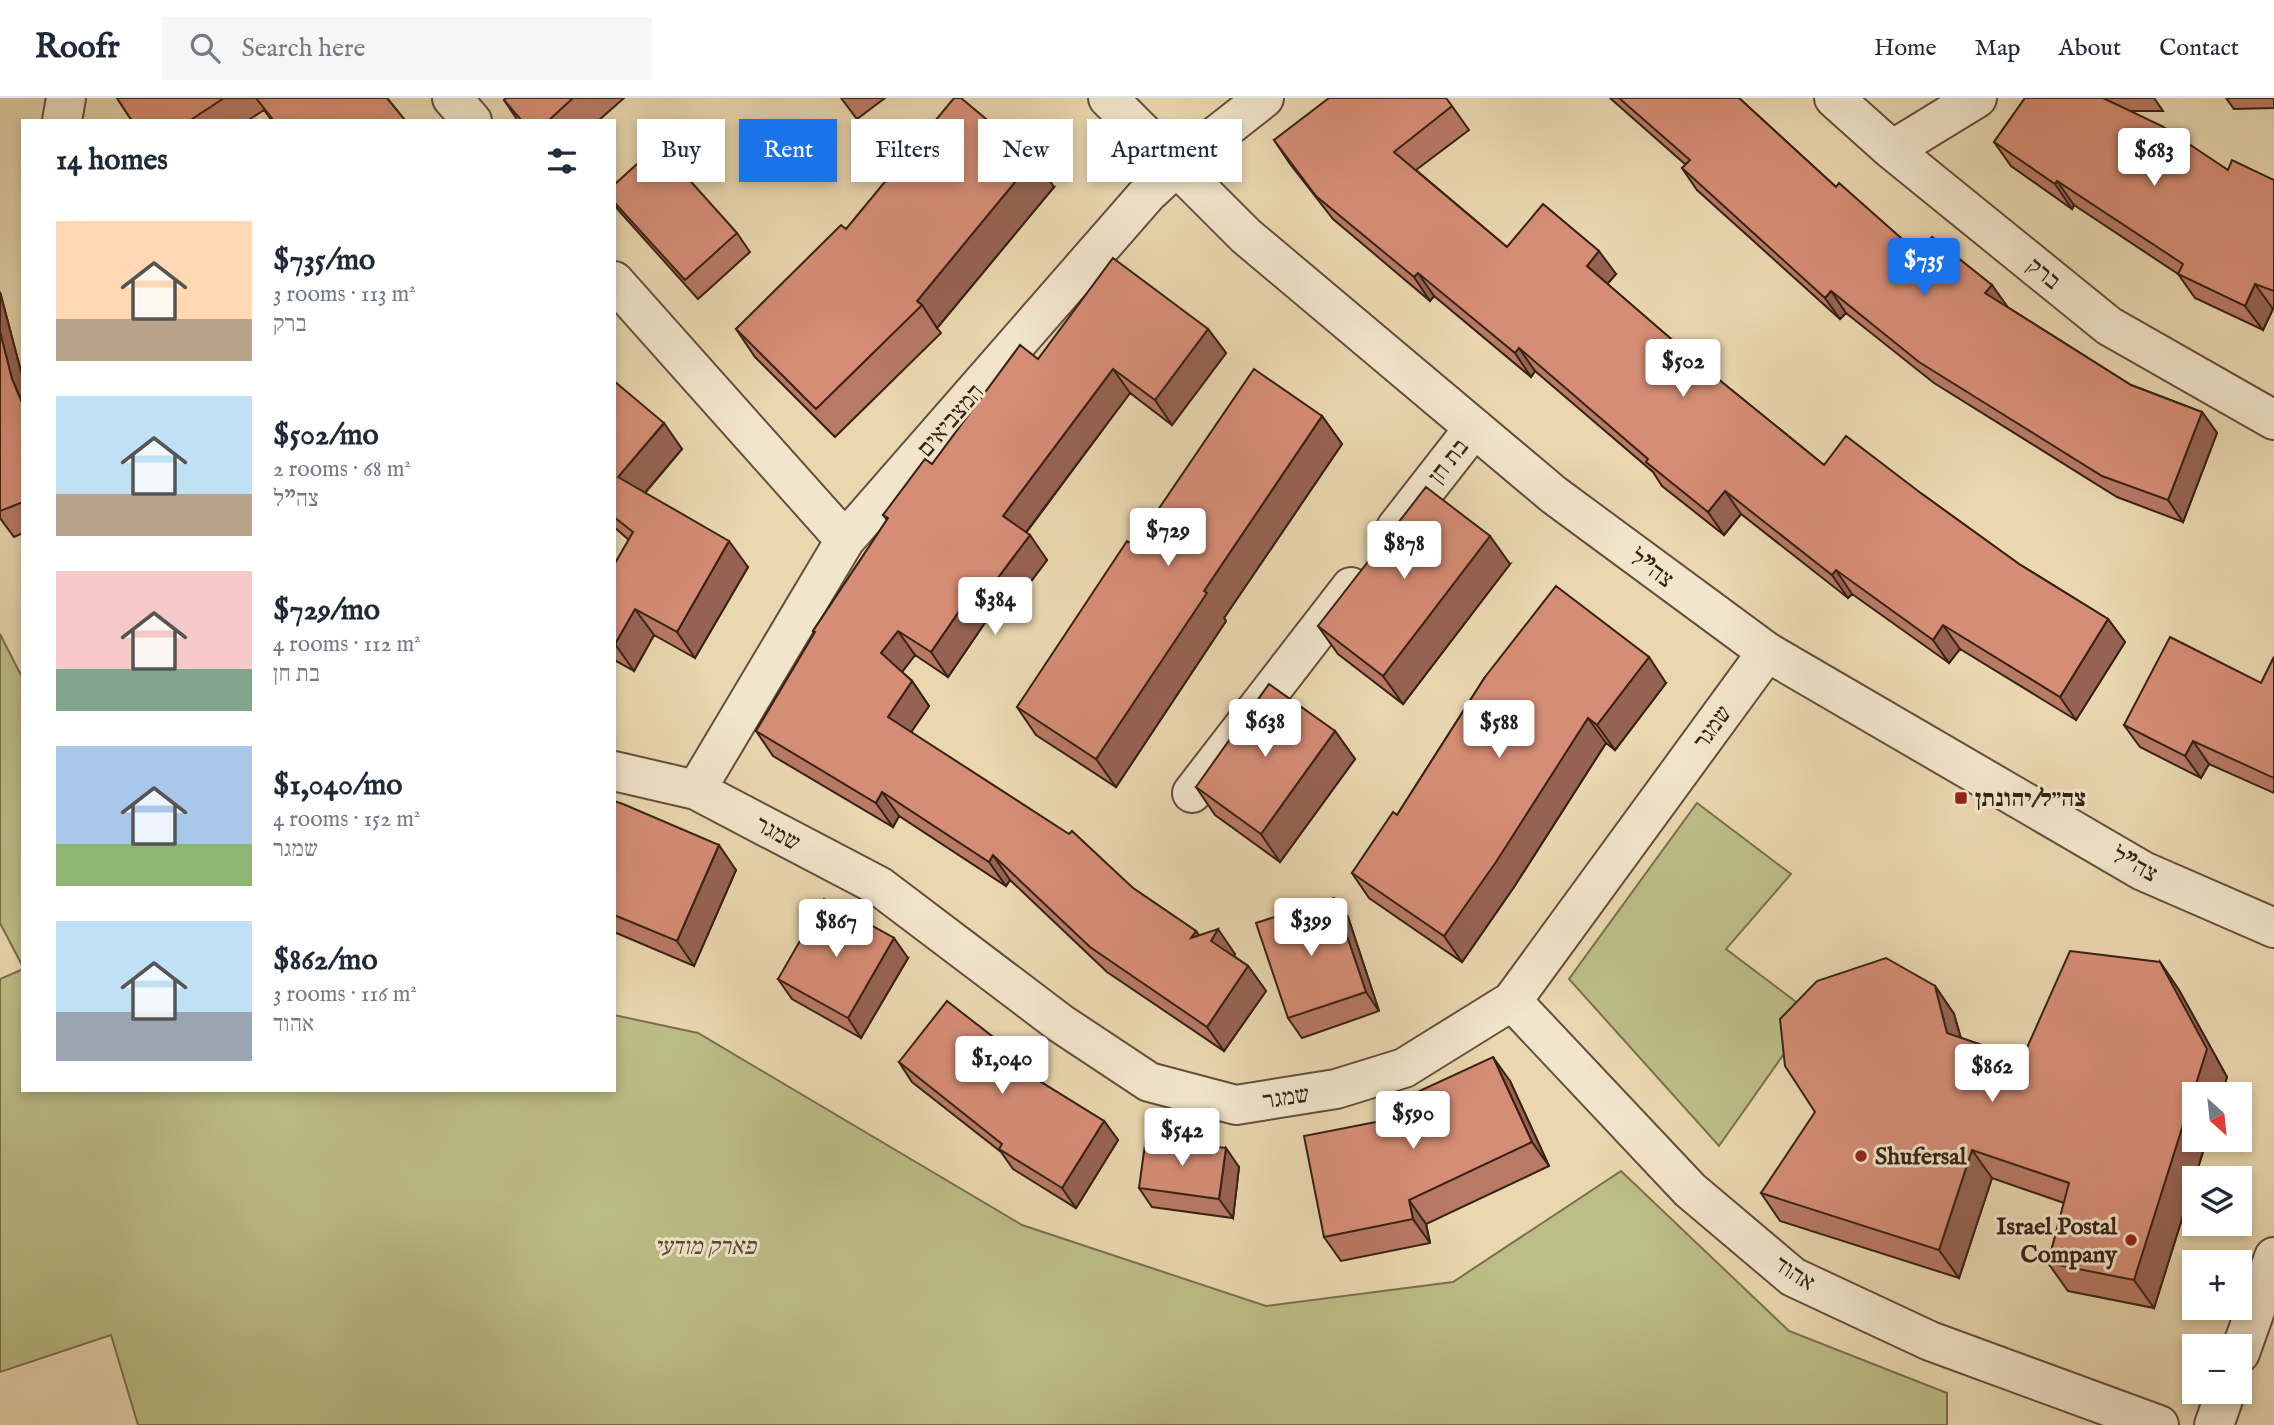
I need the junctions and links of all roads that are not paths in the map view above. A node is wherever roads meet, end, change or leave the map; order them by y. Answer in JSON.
{"nodes":[{"id":1,"x":66,"y":98,"type":"edge"},
{"id":2,"x":452,"y":98,"type":"edge"},
{"id":3,"x":1108,"y":98,"type":"edge"},
{"id":4,"x":1264,"y":98,"type":"edge"},
{"id":5,"x":1834,"y":98,"type":"edge"},
{"id":6,"x":1977,"y":98,"type":"edge"},
{"id":7,"x":62,"y":119,"type":"edge"},
{"id":8,"x":470,"y":119,"type":"edge"},
{"id":9,"x":1128,"y":119,"type":"edge"},
{"id":10,"x":1237,"y":119,"type":"edge"},
{"id":11,"x":1892,"y":150,"type":"junction"},
{"id":12,"x":1160,"y":182,"type":"edge"},
{"id":13,"x":1190,"y":182,"type":"edge"},
{"id":14,"x":616,"y":283,"type":"edge"},
{"id":15,"x":2274,"y":420,"type":"edge"},
{"id":16,"x":1474,"y":428,"type":"junction"},
{"id":17,"x":845,"y":540,"type":"junction"},
{"id":18,"x":1767,"y":652,"type":"junction"},
{"id":19,"x":616,"y":771,"type":"edge"},
{"id":20,"x":696,"y":790,"type":"junction"},
{"id":21,"x":1192,"y":793,"type":"dead end"},
{"id":22,"x":2274,"y":928,"type":"edge"},
{"id":23,"x":1511,"y":1001,"type":"junction"},
{"id":24,"x":2274,"y":1257,"type":"edge"},
{"id":25,"x":2247,"y":1334,"type":"edge"},
{"id":26,"x":2221,"y":1404,"type":"edge"},
{"id":27,"x":2159,"y":1425,"type":"edge"},
{"id":28,"x":2214,"y":1425,"type":"edge"}],
"edges":[{"from":1,"to":7,"type":"street"},
{"from":2,"to":8,"type":"street"},
{"from":3,"to":9,"type":"street","name":"צה\"ל"},
{"from":4,"to":10,"type":"street","name":"המצביאים"},
{"from":5,"to":11,"type":"street","name":"ברק"},
{"from":6,"to":11,"type":"street"},
{"from":11,"to":15,"type":"street","name":"ברק"},
{"from":12,"to":17,"type":"street","name":"המצביאים"},
{"from":13,"to":16,"type":"street","name":"צה\"ל"},
{"from":14,"to":17,"type":"street"},
{"from":16,"to":18,"type":"street","name":"צה\"ל"},
{"from":16,"to":21,"type":"street","name":"בת חן"},
{"from":17,"to":20,"type":"street","name":"המצביאים"},
{"from":18,"to":22,"type":"street","name":"צה\"ל"},
{"from":18,"to":23,"type":"street","name":"שמגר"},
{"from":19,"to":20,"type":"street","name":"שמגר"},
{"from":20,"to":23,"type":"street","name":"שמגר"},
{"from":23,"to":27,"type":"street","name":"אהוד"},
{"from":24,"to":25,"type":"street"},
{"from":26,"to":28,"type":"street"}]}
